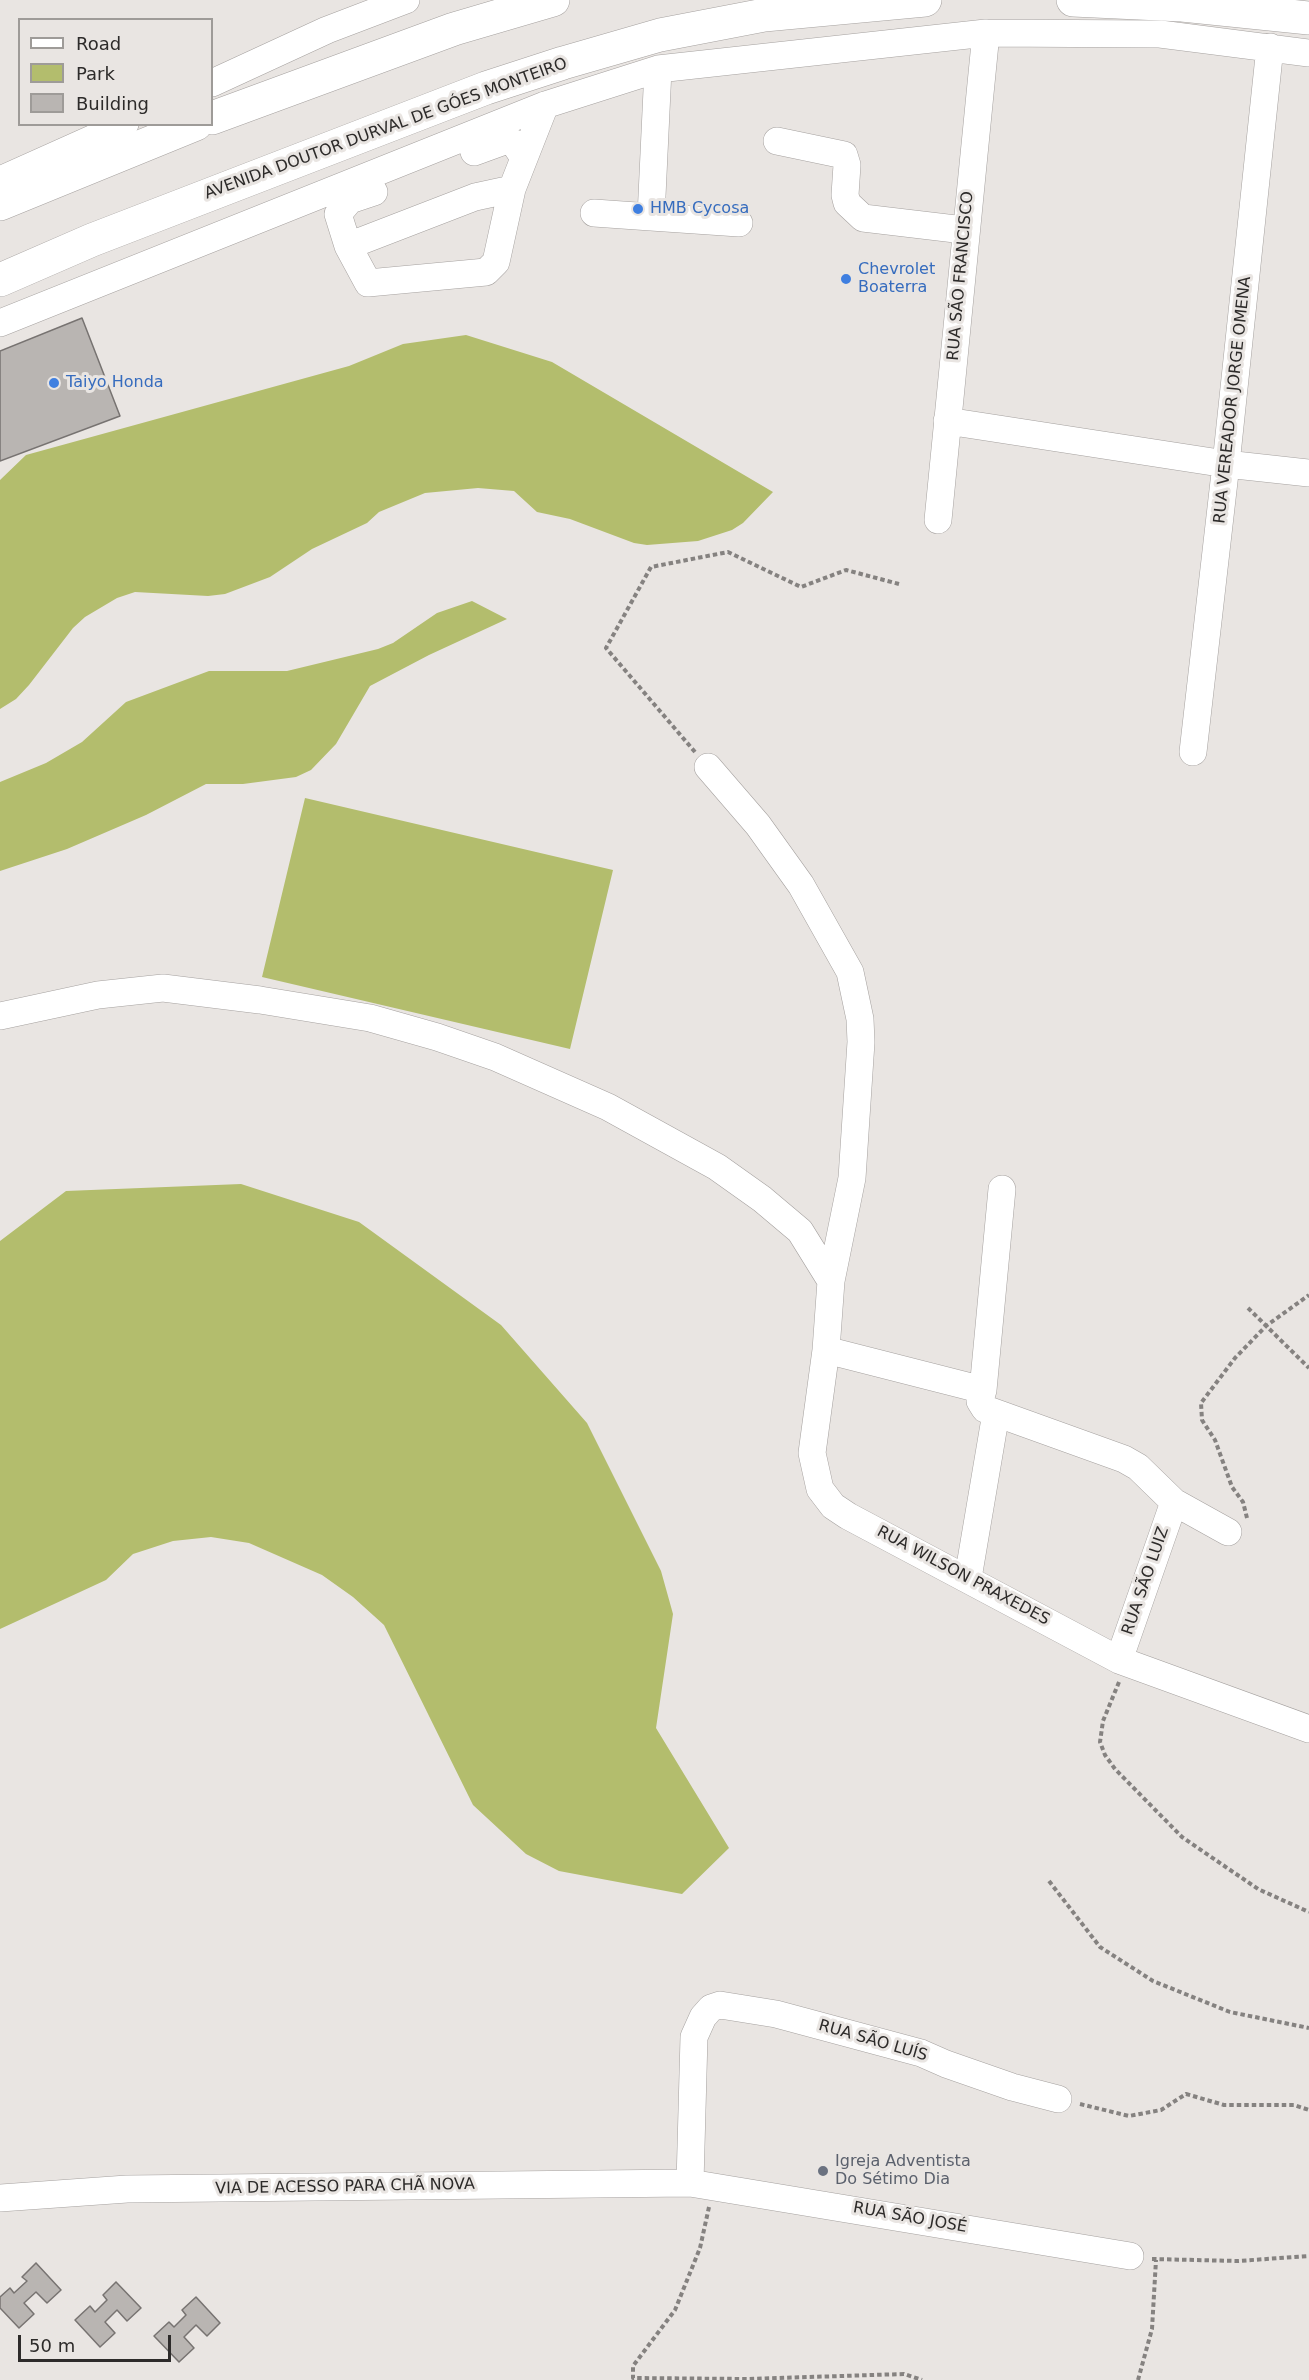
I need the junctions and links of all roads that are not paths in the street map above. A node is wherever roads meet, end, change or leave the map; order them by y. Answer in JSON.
{"nodes":[{"id":1,"x":406,"y":0,"type":"edge"},
{"id":2,"x":553,"y":0,"type":"edge"},
{"id":3,"x":925,"y":0,"type":"edge"},
{"id":4,"x":1073,"y":0,"type":"edge"},
{"id":5,"x":1309,"y":18,"type":"edge"},
{"id":6,"x":986,"y":33,"type":"junction"},
{"id":7,"x":1270,"y":47,"type":"junction"},
{"id":8,"x":1309,"y":53,"type":"edge"},
{"id":9,"x":658,"y":69,"type":"junction"},
{"id":10,"x":213,"y":83,"type":"edge"},
{"id":11,"x":545,"y":105,"type":"junction"},
{"id":12,"x":213,"y":118,"type":"edge"},
{"id":13,"x":122,"y":126,"type":"edge"},
{"id":14,"x":190,"y":126,"type":"edge"},
{"id":15,"x":777,"y":141,"type":"dead end"},
{"id":16,"x":524,"y":158,"type":"junction"},
{"id":17,"x":60,"y":168,"type":"junction"},
{"id":18,"x":0,"y":180,"type":"edge"},
{"id":19,"x":512,"y":189,"type":"junction"},
{"id":20,"x":0,"y":204,"type":"edge"},
{"id":21,"x":594,"y":213,"type":"dead end"},
{"id":22,"x":651,"y":217,"type":"junction"},
{"id":23,"x":739,"y":223,"type":"dead end"},
{"id":24,"x":964,"y":230,"type":"junction"},
{"id":25,"x":348,"y":246,"type":"junction"},
{"id":26,"x":0,"y":280,"type":"edge"},
{"id":27,"x":0,"y":323,"type":"edge"},
{"id":28,"x":947,"y":421,"type":"junction"},
{"id":29,"x":1226,"y":464,"type":"junction"},
{"id":30,"x":1309,"y":473,"type":"edge"},
{"id":31,"x":938,"y":520,"type":"dead end"},
{"id":32,"x":1193,"y":752,"type":"dead end"},
{"id":33,"x":708,"y":767,"type":"road end"},
{"id":34,"x":0,"y":1016,"type":"edge"},
{"id":35,"x":1002,"y":1189,"type":"dead end"},
{"id":36,"x":831,"y":1281,"type":"junction"},
{"id":37,"x":826,"y":1350,"type":"junction"},
{"id":38,"x":989,"y":1401,"type":"junction"},
{"id":39,"x":1173,"y":1502,"type":"junction"},
{"id":40,"x":1228,"y":1532,"type":"road end"},
{"id":41,"x":968,"y":1578,"type":"junction"},
{"id":42,"x":1123,"y":1661,"type":"junction"},
{"id":43,"x":1309,"y":1729,"type":"edge"},
{"id":44,"x":1058,"y":2099,"type":"road end"},
{"id":45,"x":701,"y":2185,"type":"junction"},
{"id":46,"x":0,"y":2198,"type":"edge"},
{"id":47,"x":1143,"y":2258,"type":"road end"}],
"edges":[{"from":1,"to":10,"type":"street"},
{"from":2,"to":12,"type":"highway"},
{"from":3,"to":26,"type":"highway","name":"AVENIDA DOUTOR DURVAL DE GÓES MONTEIRO"},
{"from":4,"to":5,"type":"highway"},
{"from":6,"to":7,"type":"street"},
{"from":6,"to":9,"type":"street"},
{"from":6,"to":24,"type":"street","name":"RUA SÃO FRANCISCO"},
{"from":7,"to":8,"type":"street"},
{"from":7,"to":29,"type":"street","name":"RUA VEREADOR JORGE OMENA"},
{"from":9,"to":11,"type":"street"},
{"from":9,"to":22,"type":"street"},
{"from":11,"to":16,"type":"street"},
{"from":11,"to":27,"type":"street"},
{"from":13,"to":17,"type":"street"},
{"from":14,"to":17,"type":"highway"},
{"from":15,"to":24,"type":"street"},
{"from":16,"to":19,"type":"street"},
{"from":16,"to":25,"type":"street"},
{"from":17,"to":18,"type":"street"},
{"from":17,"to":20,"type":"highway"},
{"from":19,"to":25,"type":"street"},
{"from":19,"to":25,"type":"street"},
{"from":21,"to":22,"type":"street"},
{"from":22,"to":23,"type":"street"},
{"from":24,"to":28,"type":"street","name":"RUA SÃO FRANCISCO"},
{"from":28,"to":29,"type":"street"},
{"from":28,"to":31,"type":"street","name":"RUA SÃO FRANCISCO"},
{"from":29,"to":30,"type":"street"},
{"from":29,"to":32,"type":"street","name":"RUA VEREADOR JORGE OMENA"},
{"from":33,"to":36,"type":"street","name":"RUA WILSON PRAXEDES"},
{"from":34,"to":36,"type":"street"},
{"from":35,"to":38,"type":"street"},
{"from":36,"to":37,"type":"street","name":"RUA WILSON PRAXEDES"},
{"from":37,"to":38,"type":"street"},
{"from":37,"to":41,"type":"street","name":"RUA WILSON PRAXEDES"},
{"from":38,"to":39,"type":"street"},
{"from":38,"to":41,"type":"street"},
{"from":39,"to":40,"type":"street"},
{"from":39,"to":42,"type":"street","name":"RUA SÃO LUIZ"},
{"from":41,"to":42,"type":"street","name":"RUA WILSON PRAXEDES"},
{"from":42,"to":43,"type":"street","name":"RUA WILSON PRAXEDES"},
{"from":44,"to":45,"type":"street","name":"RUA SÃO LUÍS"},
{"from":45,"to":46,"type":"street","name":"VIA DE ACESSO PARA CHÃ NOVA"},
{"from":45,"to":47,"type":"street","name":"RUA SÃO JOSÉ"}]}
